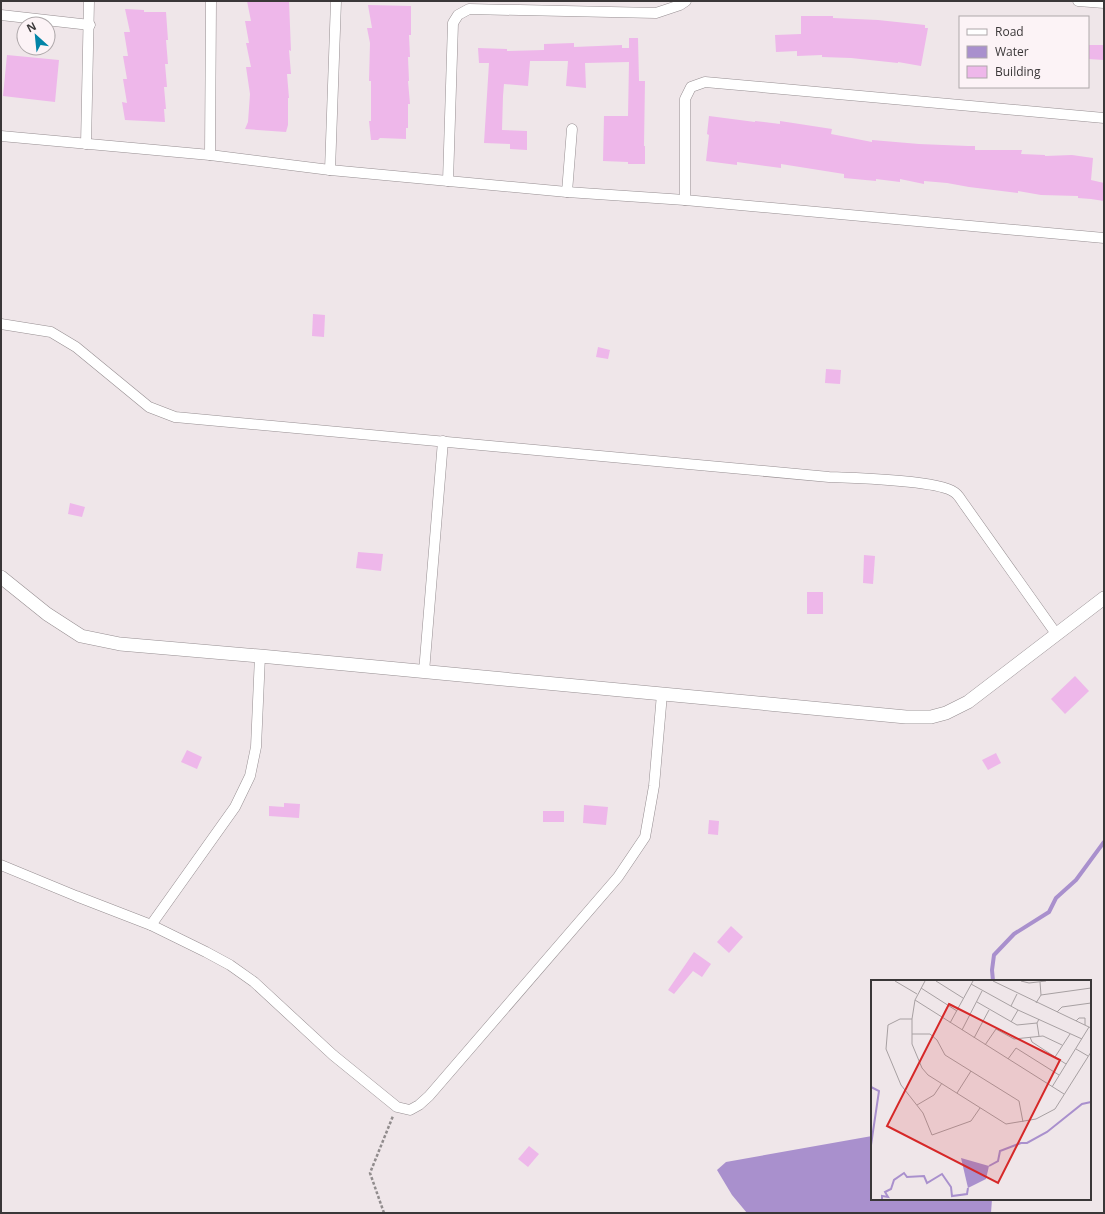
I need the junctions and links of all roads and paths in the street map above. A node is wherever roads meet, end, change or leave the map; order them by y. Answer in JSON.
{"nodes":[{"id":1,"x":89,"y":1,"type":"edge"},
{"id":2,"x":211,"y":1,"type":"edge"},
{"id":3,"x":336,"y":1,"type":"edge"},
{"id":4,"x":686,"y":1,"type":"edge"},
{"id":5,"x":1078,"y":1,"type":"edge"},
{"id":6,"x":1104,"y":3,"type":"edge"},
{"id":7,"x":1,"y":15,"type":"edge"},
{"id":8,"x":90,"y":25,"type":"junction"},
{"id":9,"x":1104,"y":118,"type":"edge"},
{"id":10,"x":572,"y":129,"type":"dead end"},
{"id":11,"x":1,"y":136,"type":"edge"},
{"id":12,"x":86,"y":144,"type":"junction"},
{"id":13,"x":210,"y":155,"type":"junction"},
{"id":14,"x":330,"y":170,"type":"junction"},
{"id":15,"x":448,"y":181,"type":"junction"},
{"id":16,"x":567,"y":192,"type":"junction"},
{"id":17,"x":685,"y":200,"type":"junction"},
{"id":18,"x":1104,"y":238,"type":"edge"},
{"id":19,"x":1,"y":324,"type":"edge"},
{"id":20,"x":443,"y":441,"type":"junction"},
{"id":21,"x":1,"y":577,"type":"edge"},
{"id":22,"x":1104,"y":598,"type":"edge"},
{"id":23,"x":1056,"y":635,"type":"junction"},
{"id":24,"x":260,"y":656,"type":"junction"},
{"id":25,"x":424,"y":672,"type":"junction"},
{"id":26,"x":662,"y":694,"type":"junction"},
{"id":27,"x":1,"y":865,"type":"edge"},
{"id":28,"x":151,"y":925,"type":"junction"},
{"id":29,"x":397,"y":1107,"type":"junction"},
{"id":30,"x":384,"y":1213,"type":"edge"}],
"edges":[{"from":1,"to":8,"type":"street"},
{"from":2,"to":13,"type":"street"},
{"from":3,"to":14,"type":"street"},
{"from":4,"to":15,"type":"street"},
{"from":5,"to":6,"type":"street"},
{"from":7,"to":8,"type":"street"},
{"from":8,"to":12,"type":"street"},
{"from":9,"to":17,"type":"street"},
{"from":10,"to":16,"type":"street"},
{"from":11,"to":12,"type":"street"},
{"from":12,"to":13,"type":"street"},
{"from":13,"to":14,"type":"street"},
{"from":14,"to":15,"type":"street"},
{"from":15,"to":16,"type":"street"},
{"from":16,"to":17,"type":"street"},
{"from":17,"to":18,"type":"street"},
{"from":19,"to":20,"type":"street"},
{"from":20,"to":23,"type":"street"},
{"from":20,"to":25,"type":"street"},
{"from":21,"to":24,"type":"street"},
{"from":22,"to":23,"type":"street"},
{"from":23,"to":26,"type":"street"},
{"from":24,"to":25,"type":"street"},
{"from":24,"to":28,"type":"street"},
{"from":25,"to":26,"type":"street"},
{"from":26,"to":29,"type":"street"},
{"from":27,"to":28,"type":"street"},
{"from":28,"to":29,"type":"street"},
{"from":29,"to":30,"type":"path"}]}
